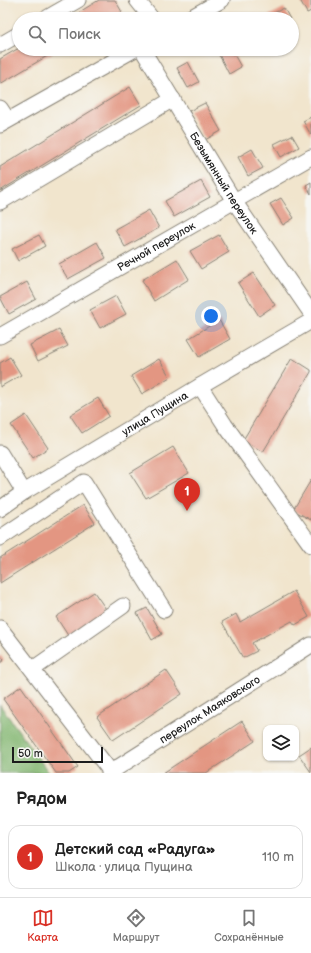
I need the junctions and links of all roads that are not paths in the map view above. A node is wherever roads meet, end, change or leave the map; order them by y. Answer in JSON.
{"nodes":[{"id":1,"x":78,"y":0,"type":"edge"},
{"id":2,"x":137,"y":0,"type":"edge"},
{"id":3,"x":222,"y":0,"type":"edge"},
{"id":4,"x":57,"y":12,"type":"edge"},
{"id":5,"x":146,"y":12,"type":"edge"},
{"id":6,"x":201,"y":12,"type":"edge"},
{"id":7,"x":12,"y":38,"type":"edge"},
{"id":8,"x":0,"y":45,"type":"edge"},
{"id":9,"x":121,"y":56,"type":"edge"},
{"id":10,"x":146,"y":56,"type":"edge"},
{"id":11,"x":173,"y":99,"type":"junction"},
{"id":12,"x":3,"y":117,"type":"edge"},
{"id":13,"x":311,"y":157,"type":"edge"},
{"id":14,"x":234,"y":201,"type":"junction"},
{"id":15,"x":0,"y":202,"type":"edge"},
{"id":16,"x":311,"y":313,"type":"edge"},
{"id":17,"x":311,"y":321,"type":"edge"},
{"id":18,"x":0,"y":336,"type":"edge"},
{"id":19,"x":200,"y":386,"type":"junction"},
{"id":20,"x":0,"y":453,"type":"edge"},
{"id":21,"x":74,"y":462,"type":"junction"},
{"id":22,"x":84,"y":482,"type":"junction"},
{"id":23,"x":24,"y":492,"type":"junction"},
{"id":24,"x":0,"y":509,"type":"edge"},
{"id":25,"x":0,"y":538,"type":"edge"},
{"id":26,"x":311,"y":545,"type":"edge"},
{"id":27,"x":123,"y":606,"type":"dead end"},
{"id":28,"x":164,"y":610,"type":"dead end"},
{"id":29,"x":0,"y":628,"type":"edge"},
{"id":30,"x":311,"y":645,"type":"edge"},
{"id":31,"x":33,"y":669,"type":"junction"},
{"id":32,"x":117,"y":771,"type":"edge"}],
"edges":[{"from":1,"to":4,"type":"street"},
{"from":2,"to":5,"type":"street"},
{"from":3,"to":6,"type":"street"},
{"from":7,"to":8,"type":"street"},
{"from":9,"to":12,"type":"street"},
{"from":10,"to":11,"type":"street","name":"Безымянный переулок"},
{"from":11,"to":14,"type":"street","name":"Безымянный переулок"},
{"from":11,"to":15,"type":"street"},
{"from":13,"to":14,"type":"street","name":"Речной переулок"},
{"from":14,"to":16,"type":"street","name":"Безымянный переулок"},
{"from":14,"to":18,"type":"street","name":"Речной переулок"},
{"from":17,"to":19,"type":"street","name":"улица Пущина"},
{"from":19,"to":21,"type":"street","name":"улица Пущина"},
{"from":19,"to":26,"type":"street"},
{"from":20,"to":23,"type":"street"},
{"from":21,"to":22,"type":"street"},
{"from":21,"to":23,"type":"street","name":"улица Пущина"},
{"from":22,"to":25,"type":"street"},
{"from":22,"to":28,"type":"street"},
{"from":23,"to":24,"type":"street","name":"улица Пущина"},
{"from":27,"to":31,"type":"street"},
{"from":29,"to":31,"type":"street"},
{"from":30,"to":32,"type":"street","name":"переулок Маяковского"},
{"from":31,"to":32,"type":"street"}]}
